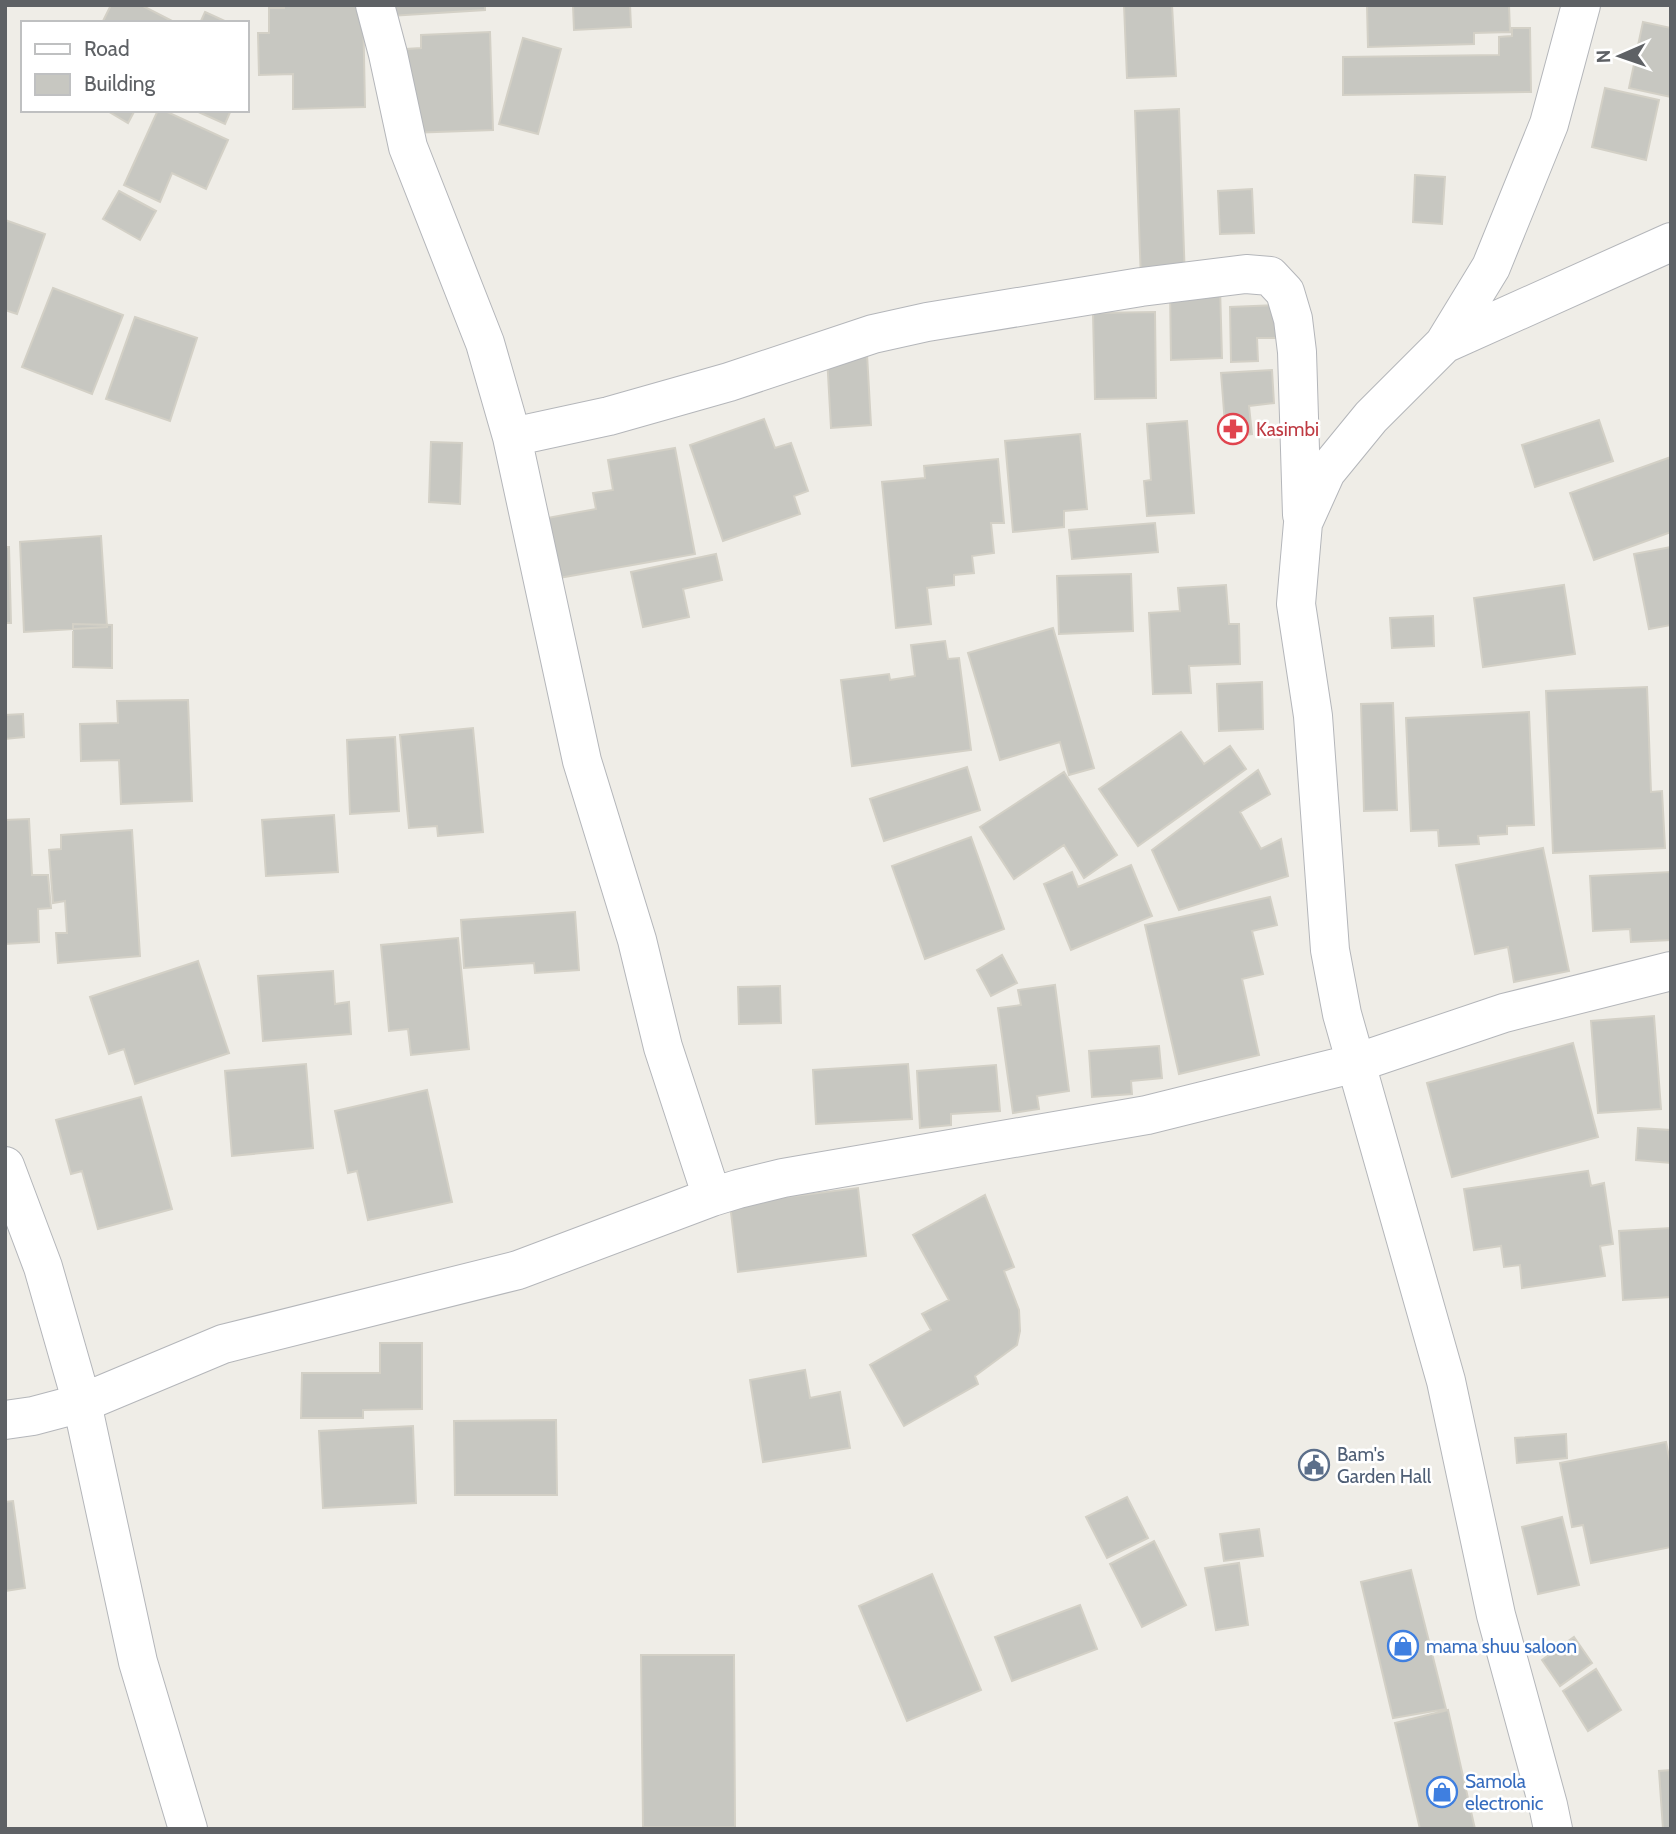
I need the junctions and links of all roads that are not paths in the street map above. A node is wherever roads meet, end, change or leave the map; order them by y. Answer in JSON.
{"nodes":[{"id":1,"x":375,"y":5,"type":"edge"},
{"id":2,"x":1581,"y":5,"type":"edge"},
{"id":3,"x":1671,"y":242,"type":"edge"},
{"id":4,"x":1444,"y":344,"type":"junction"},
{"id":5,"x":512,"y":437,"type":"junction"},
{"id":6,"x":1303,"y":523,"type":"junction"},
{"id":7,"x":1671,"y":971,"type":"edge"},
{"id":8,"x":1356,"y":1063,"type":"junction"},
{"id":9,"x":5,"y":1166,"type":"edge"},
{"id":10,"x":712,"y":1197,"type":"junction"},
{"id":11,"x":82,"y":1403,"type":"junction"},
{"id":12,"x":5,"y":1420,"type":"edge"},
{"id":13,"x":188,"y":1829,"type":"edge"},
{"id":14,"x":1553,"y":1829,"type":"edge"}],
"edges":[{"from":1,"to":5,"type":"street"},
{"from":2,"to":4,"type":"street"},
{"from":3,"to":4,"type":"street"},
{"from":4,"to":6,"type":"street"},
{"from":5,"to":6,"type":"street"},
{"from":5,"to":10,"type":"street"},
{"from":6,"to":8,"type":"street"},
{"from":7,"to":8,"type":"street"},
{"from":8,"to":10,"type":"street"},
{"from":8,"to":14,"type":"street"},
{"from":9,"to":11,"type":"street"},
{"from":10,"to":11,"type":"street"},
{"from":11,"to":12,"type":"street"},
{"from":11,"to":13,"type":"street"}]}
